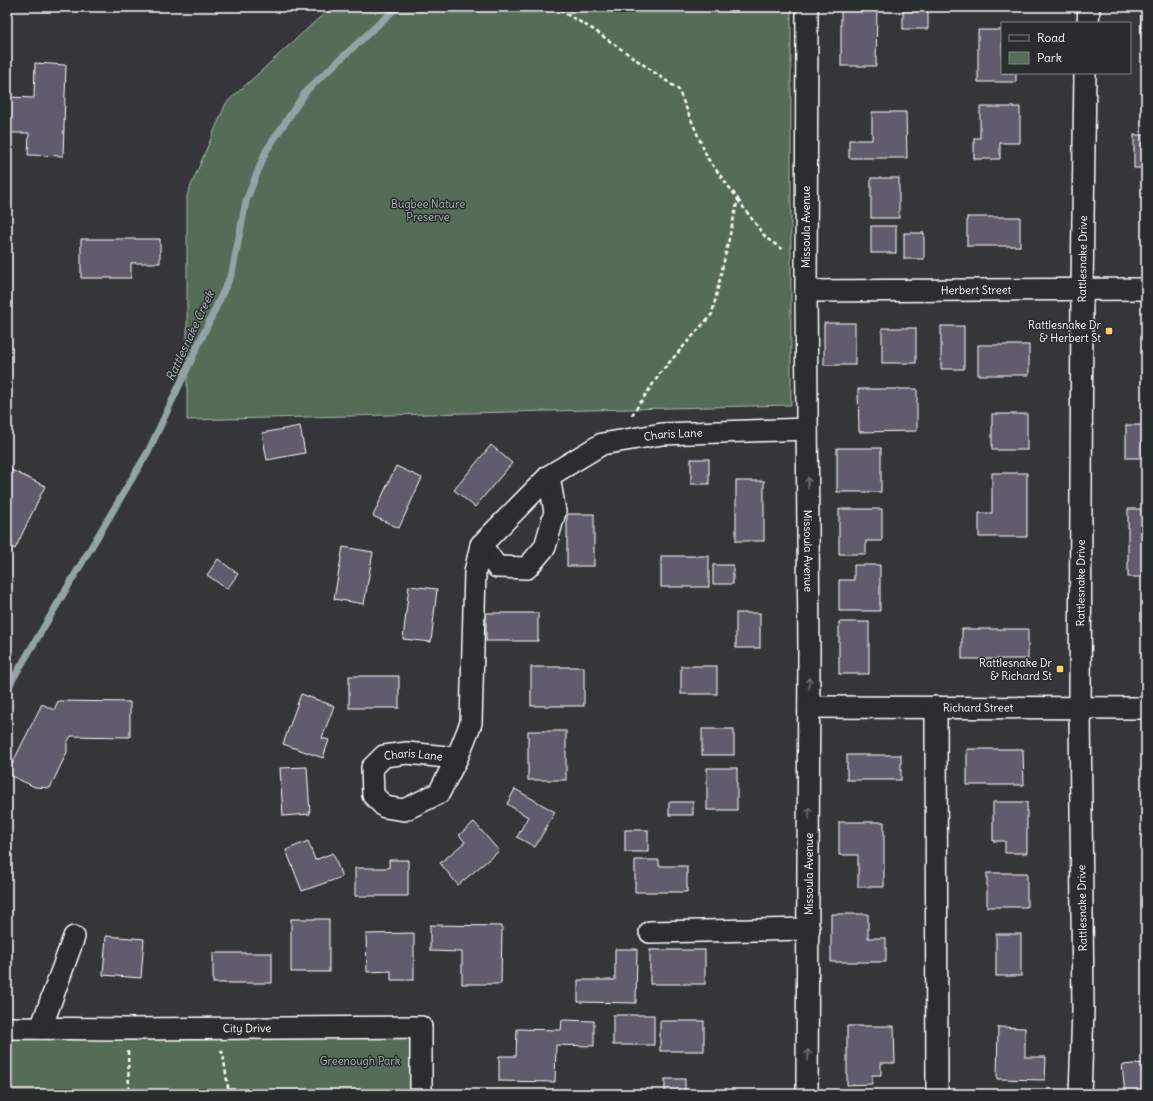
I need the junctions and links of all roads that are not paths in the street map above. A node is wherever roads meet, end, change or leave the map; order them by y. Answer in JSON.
{"nodes":[{"id":1,"x":807,"y":7,"type":"edge"},
{"id":2,"x":1090,"y":7,"type":"edge"},
{"id":3,"x":1088,"y":22,"type":"edge"},
{"id":4,"x":1085,"y":74,"type":"edge"},
{"id":5,"x":1082,"y":290,"type":"junction"},
{"id":6,"x":1146,"y":290,"type":"edge"},
{"id":7,"x":806,"y":291,"type":"junction"},
{"id":8,"x":807,"y":429,"type":"junction"},
{"id":9,"x":549,"y":476,"type":"junction"},
{"id":10,"x":481,"y":545,"type":"junction"},
{"id":11,"x":809,"y":707,"type":"junction"},
{"id":12,"x":936,"y":707,"type":"junction"},
{"id":13,"x":1080,"y":708,"type":"junction"},
{"id":14,"x":1146,"y":708,"type":"edge"},
{"id":15,"x":457,"y":758,"type":"dead end"},
{"id":16,"x":808,"y":929,"type":"junction"},
{"id":17,"x":650,"y":932,"type":"dead end"},
{"id":18,"x":74,"y":937,"type":"dead end"},
{"id":19,"x":7,"y":1028,"type":"edge"},
{"id":20,"x":41,"y":1028,"type":"junction"},
{"id":21,"x":421,"y":1094,"type":"edge"},
{"id":22,"x":807,"y":1094,"type":"edge"},
{"id":23,"x":937,"y":1094,"type":"edge"},
{"id":24,"x":1080,"y":1094,"type":"edge"}],
"edges":[{"from":1,"to":7,"type":"street","name":"Missoula Avenue"},
{"from":2,"to":3,"type":"street"},
{"from":4,"to":5,"type":"street","name":"Rattlesnake Drive"},
{"from":5,"to":6,"type":"street","name":"Herbert Street"},
{"from":5,"to":7,"type":"street","name":"Herbert Street"},
{"from":5,"to":13,"type":"street","name":"Rattlesnake Drive"},
{"from":7,"to":8,"type":"street","name":"Missoula Avenue"},
{"from":8,"to":9,"type":"street","name":"Charis Lane"},
{"from":11,"to":8,"type":"street","name":"Missoula Avenue","one_way":true},
{"from":9,"to":10,"type":"street","name":"Charis Lane"},
{"from":9,"to":10,"type":"street"},
{"from":10,"to":15,"type":"street","name":"Charis Lane"},
{"from":11,"to":12,"type":"street","name":"Richard Street"},
{"from":16,"to":11,"type":"street","name":"Missoula Avenue","one_way":true},
{"from":12,"to":13,"type":"street","name":"Richard Street"},
{"from":12,"to":23,"type":"street"},
{"from":13,"to":14,"type":"street","name":"Richard Street"},
{"from":13,"to":24,"type":"street","name":"Rattlesnake Drive"},
{"from":16,"to":17,"type":"street"},
{"from":22,"to":16,"type":"street","name":"Missoula Avenue","one_way":true},
{"from":18,"to":20,"type":"street"},
{"from":19,"to":20,"type":"street","name":"City Drive"},
{"from":20,"to":21,"type":"street","name":"City Drive"}]}
